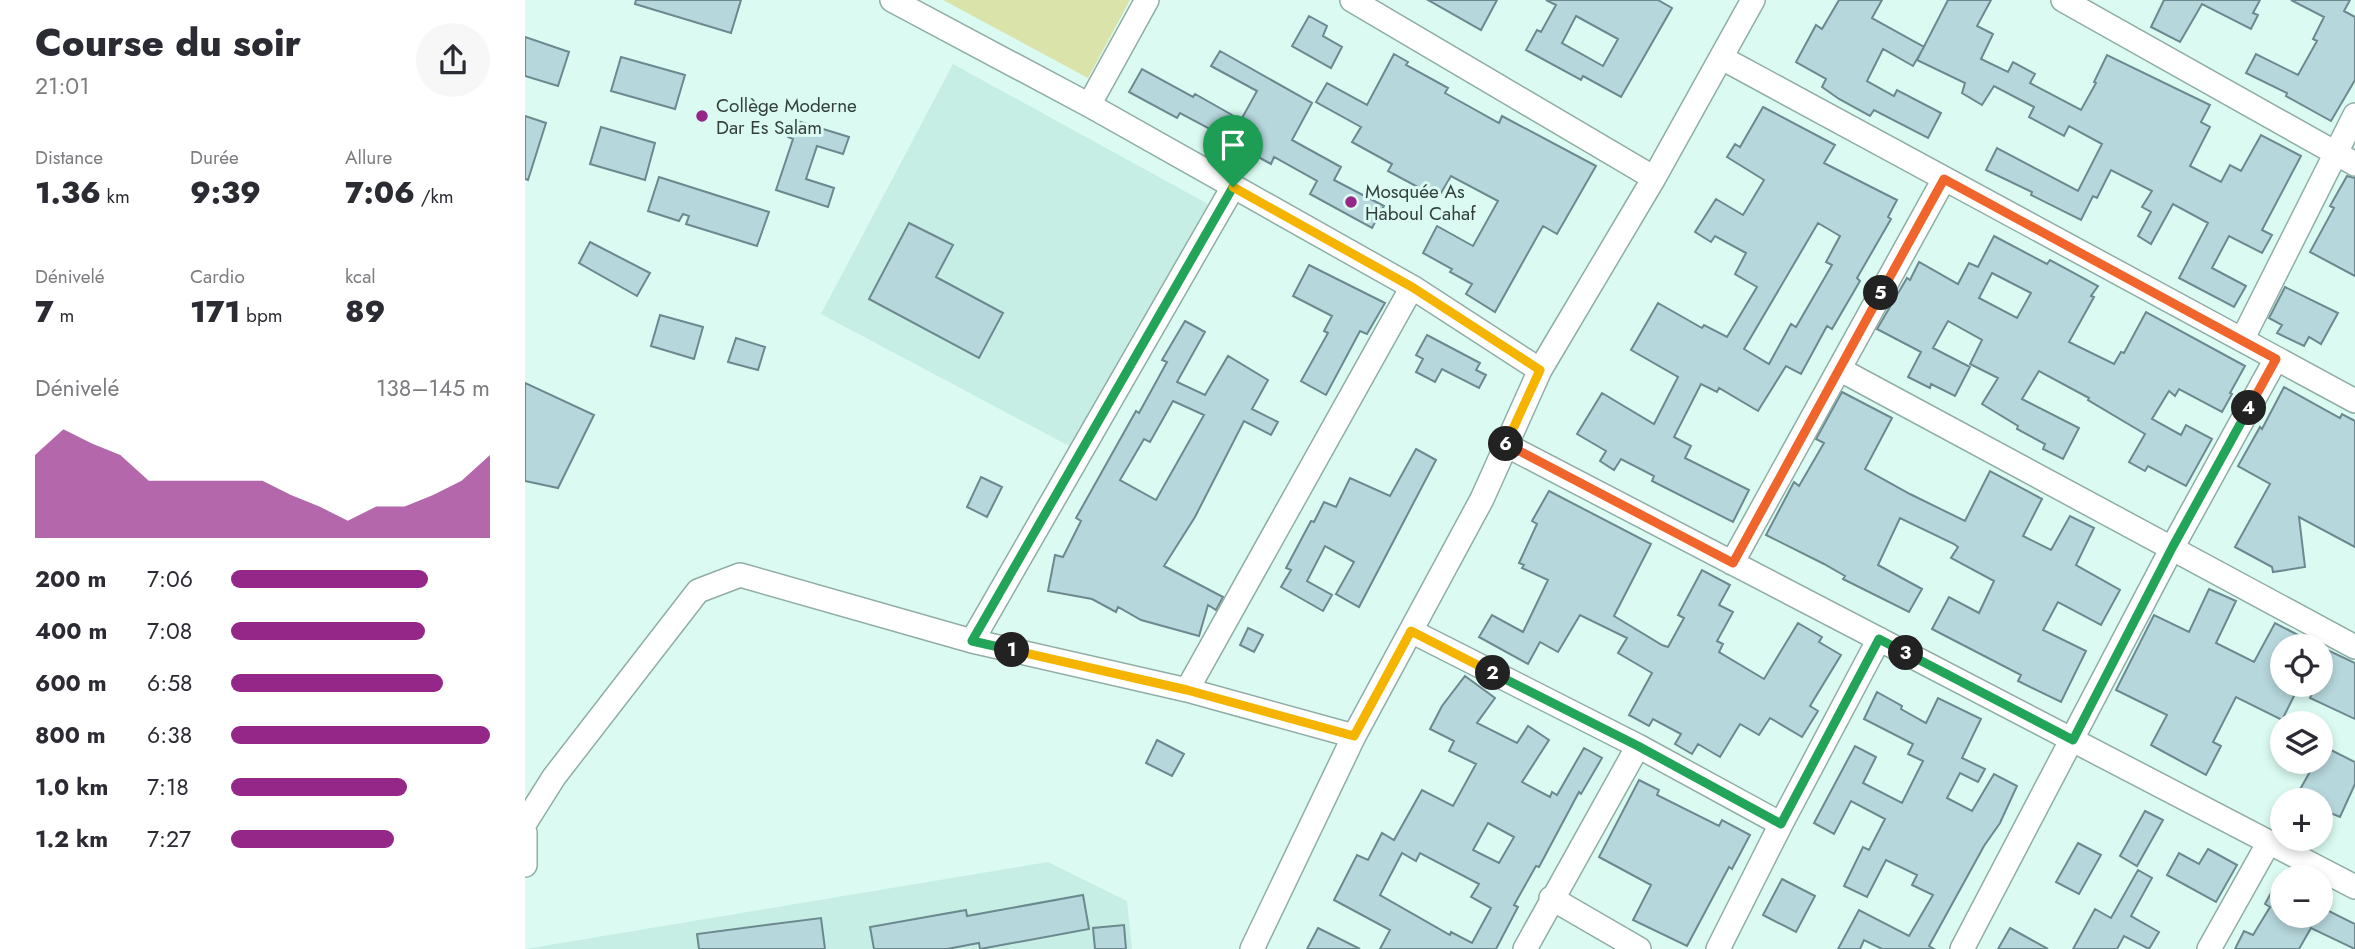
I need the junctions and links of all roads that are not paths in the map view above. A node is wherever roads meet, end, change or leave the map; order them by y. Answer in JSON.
{"nodes":[{"id":1,"x":892,"y":0,"type":"edge"},
{"id":2,"x":1147,"y":0,"type":"edge"},
{"id":3,"x":1352,"y":0,"type":"edge"},
{"id":4,"x":1753,"y":0,"type":"edge"},
{"id":5,"x":2063,"y":0,"type":"edge"},
{"id":6,"x":1722,"y":58,"type":"junction"},
{"id":7,"x":1090,"y":105,"type":"junction"},
{"id":8,"x":2355,"y":115,"type":"edge"},
{"id":9,"x":2335,"y":153,"type":"junction"},
{"id":10,"x":2355,"y":164,"type":"edge"},
{"id":11,"x":1654,"y":177,"type":"junction"},
{"id":12,"x":1944,"y":179,"type":"junction"},
{"id":13,"x":1233,"y":187,"type":"junction"},
{"id":14,"x":1412,"y":287,"type":"junction"},
{"id":15,"x":2242,"y":340,"type":"junction"},
{"id":16,"x":2276,"y":359,"type":"junction"},
{"id":17,"x":1839,"y":369,"type":"junction"},
{"id":18,"x":1540,"y":370,"type":"junction"},
{"id":19,"x":2355,"y":401,"type":"edge"},
{"id":20,"x":1506,"y":444,"type":"junction"},
{"id":21,"x":2172,"y":548,"type":"junction"},
{"id":22,"x":1733,"y":563,"type":"junction"},
{"id":23,"x":1411,"y":631,"type":"junction"},
{"id":24,"x":1879,"y":639,"type":"junction"},
{"id":25,"x":972,"y":641,"type":"junction"},
{"id":26,"x":2355,"y":647,"type":"edge"},
{"id":27,"x":1187,"y":690,"type":"junction"},
{"id":28,"x":1354,"y":736,"type":"junction"},
{"id":29,"x":2073,"y":740,"type":"junction"},
{"id":30,"x":1638,"y":746,"type":"junction"},
{"id":31,"x":525,"y":823,"type":"edge"},
{"id":32,"x":1781,"y":824,"type":"junction"},
{"id":33,"x":525,"y":833,"type":"edge"},
{"id":34,"x":2269,"y":842,"type":"junction"},
{"id":35,"x":525,"y":865,"type":"edge"},
{"id":36,"x":2355,"y":887,"type":"edge"},
{"id":37,"x":1551,"y":898,"type":"junction"},
{"id":38,"x":1252,"y":949,"type":"edge"},
{"id":39,"x":1525,"y":949,"type":"edge"},
{"id":40,"x":1639,"y":949,"type":"edge"},
{"id":41,"x":1718,"y":949,"type":"edge"},
{"id":42,"x":1962,"y":949,"type":"edge"},
{"id":43,"x":2209,"y":949,"type":"edge"}],
"edges":[{"from":1,"to":7,"type":"street"},
{"from":2,"to":7,"type":"street"},
{"from":3,"to":11,"type":"street"},
{"from":4,"to":6,"type":"street"},
{"from":5,"to":9,"type":"street"},
{"from":6,"to":11,"type":"street"},
{"from":6,"to":12,"type":"street"},
{"from":7,"to":13,"type":"street"},
{"from":8,"to":9,"type":"street"},
{"from":9,"to":10,"type":"street"},
{"from":9,"to":15,"type":"street"},
{"from":11,"to":18,"type":"street"},
{"from":12,"to":15,"type":"street"},
{"from":12,"to":17,"type":"street"},
{"from":13,"to":14,"type":"street"},
{"from":13,"to":25,"type":"street"},
{"from":14,"to":18,"type":"street"},
{"from":14,"to":27,"type":"street"},
{"from":15,"to":16,"type":"street"},
{"from":16,"to":19,"type":"street"},
{"from":16,"to":21,"type":"street"},
{"from":17,"to":21,"type":"street"},
{"from":17,"to":22,"type":"street"},
{"from":18,"to":20,"type":"street"},
{"from":20,"to":22,"type":"street"},
{"from":20,"to":23,"type":"street"},
{"from":21,"to":26,"type":"street"},
{"from":21,"to":29,"type":"street"},
{"from":22,"to":24,"type":"street"},
{"from":23,"to":28,"type":"street"},
{"from":23,"to":30,"type":"street"},
{"from":24,"to":29,"type":"street"},
{"from":24,"to":32,"type":"street"},
{"from":25,"to":27,"type":"street"},
{"from":25,"to":31,"type":"street"},
{"from":27,"to":28,"type":"street"},
{"from":28,"to":38,"type":"street"},
{"from":29,"to":34,"type":"street"},
{"from":29,"to":42,"type":"street"},
{"from":30,"to":32,"type":"street"},
{"from":30,"to":37,"type":"street"},
{"from":32,"to":41,"type":"street"},
{"from":33,"to":35,"type":"street"},
{"from":34,"to":36,"type":"street"},
{"from":34,"to":43,"type":"street"},
{"from":37,"to":39,"type":"street"},
{"from":37,"to":40,"type":"street"}]}
